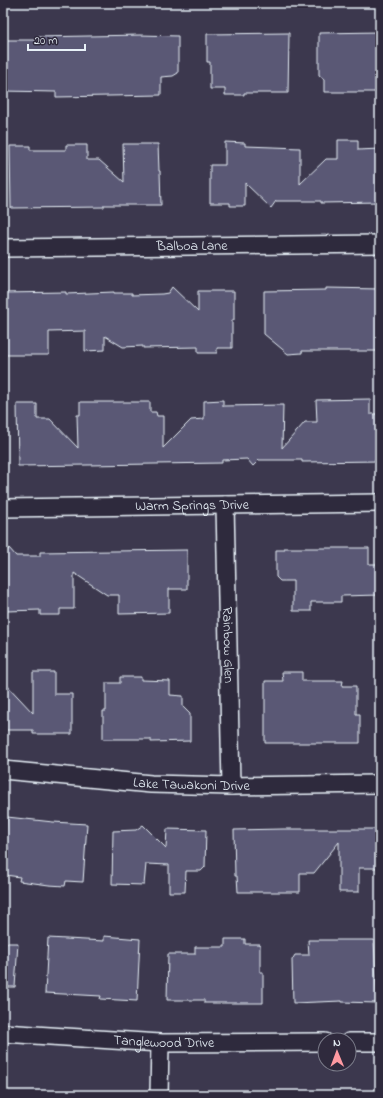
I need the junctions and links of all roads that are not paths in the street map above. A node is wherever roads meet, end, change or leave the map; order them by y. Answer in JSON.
{"nodes":[{"id":1,"x":380,"y":244,"type":"edge"},
{"id":2,"x":3,"y":248,"type":"edge"},
{"id":3,"x":380,"y":503,"type":"edge"},
{"id":4,"x":225,"y":505,"type":"junction"},
{"id":5,"x":3,"y":508,"type":"edge"},
{"id":6,"x":3,"y":770,"type":"edge"},
{"id":7,"x":380,"y":784,"type":"edge"},
{"id":8,"x":231,"y":786,"type":"junction"},
{"id":9,"x":3,"y":1033,"type":"edge"},
{"id":10,"x":317,"y":1042,"type":"edge"},
{"id":11,"x":357,"y":1042,"type":"edge"},
{"id":12,"x":380,"y":1042,"type":"edge"},
{"id":13,"x":160,"y":1043,"type":"junction"},
{"id":14,"x":160,"y":1095,"type":"edge"}],
"edges":[{"from":1,"to":2,"type":"street","name":"Balboa Lane"},
{"from":3,"to":4,"type":"street","name":"Warm Springs Drive"},
{"from":4,"to":5,"type":"street","name":"Warm Springs Drive"},
{"from":4,"to":8,"type":"street","name":"Rainbow Glen"},
{"from":6,"to":8,"type":"street","name":"Lake Tawakoni Drive"},
{"from":7,"to":8,"type":"street","name":"Lake Tawakoni Drive"},
{"from":9,"to":13,"type":"street","name":"Tanglewood Drive"},
{"from":10,"to":13,"type":"street","name":"Tanglewood Drive"},
{"from":11,"to":12,"type":"street"},
{"from":13,"to":14,"type":"street"}]}
